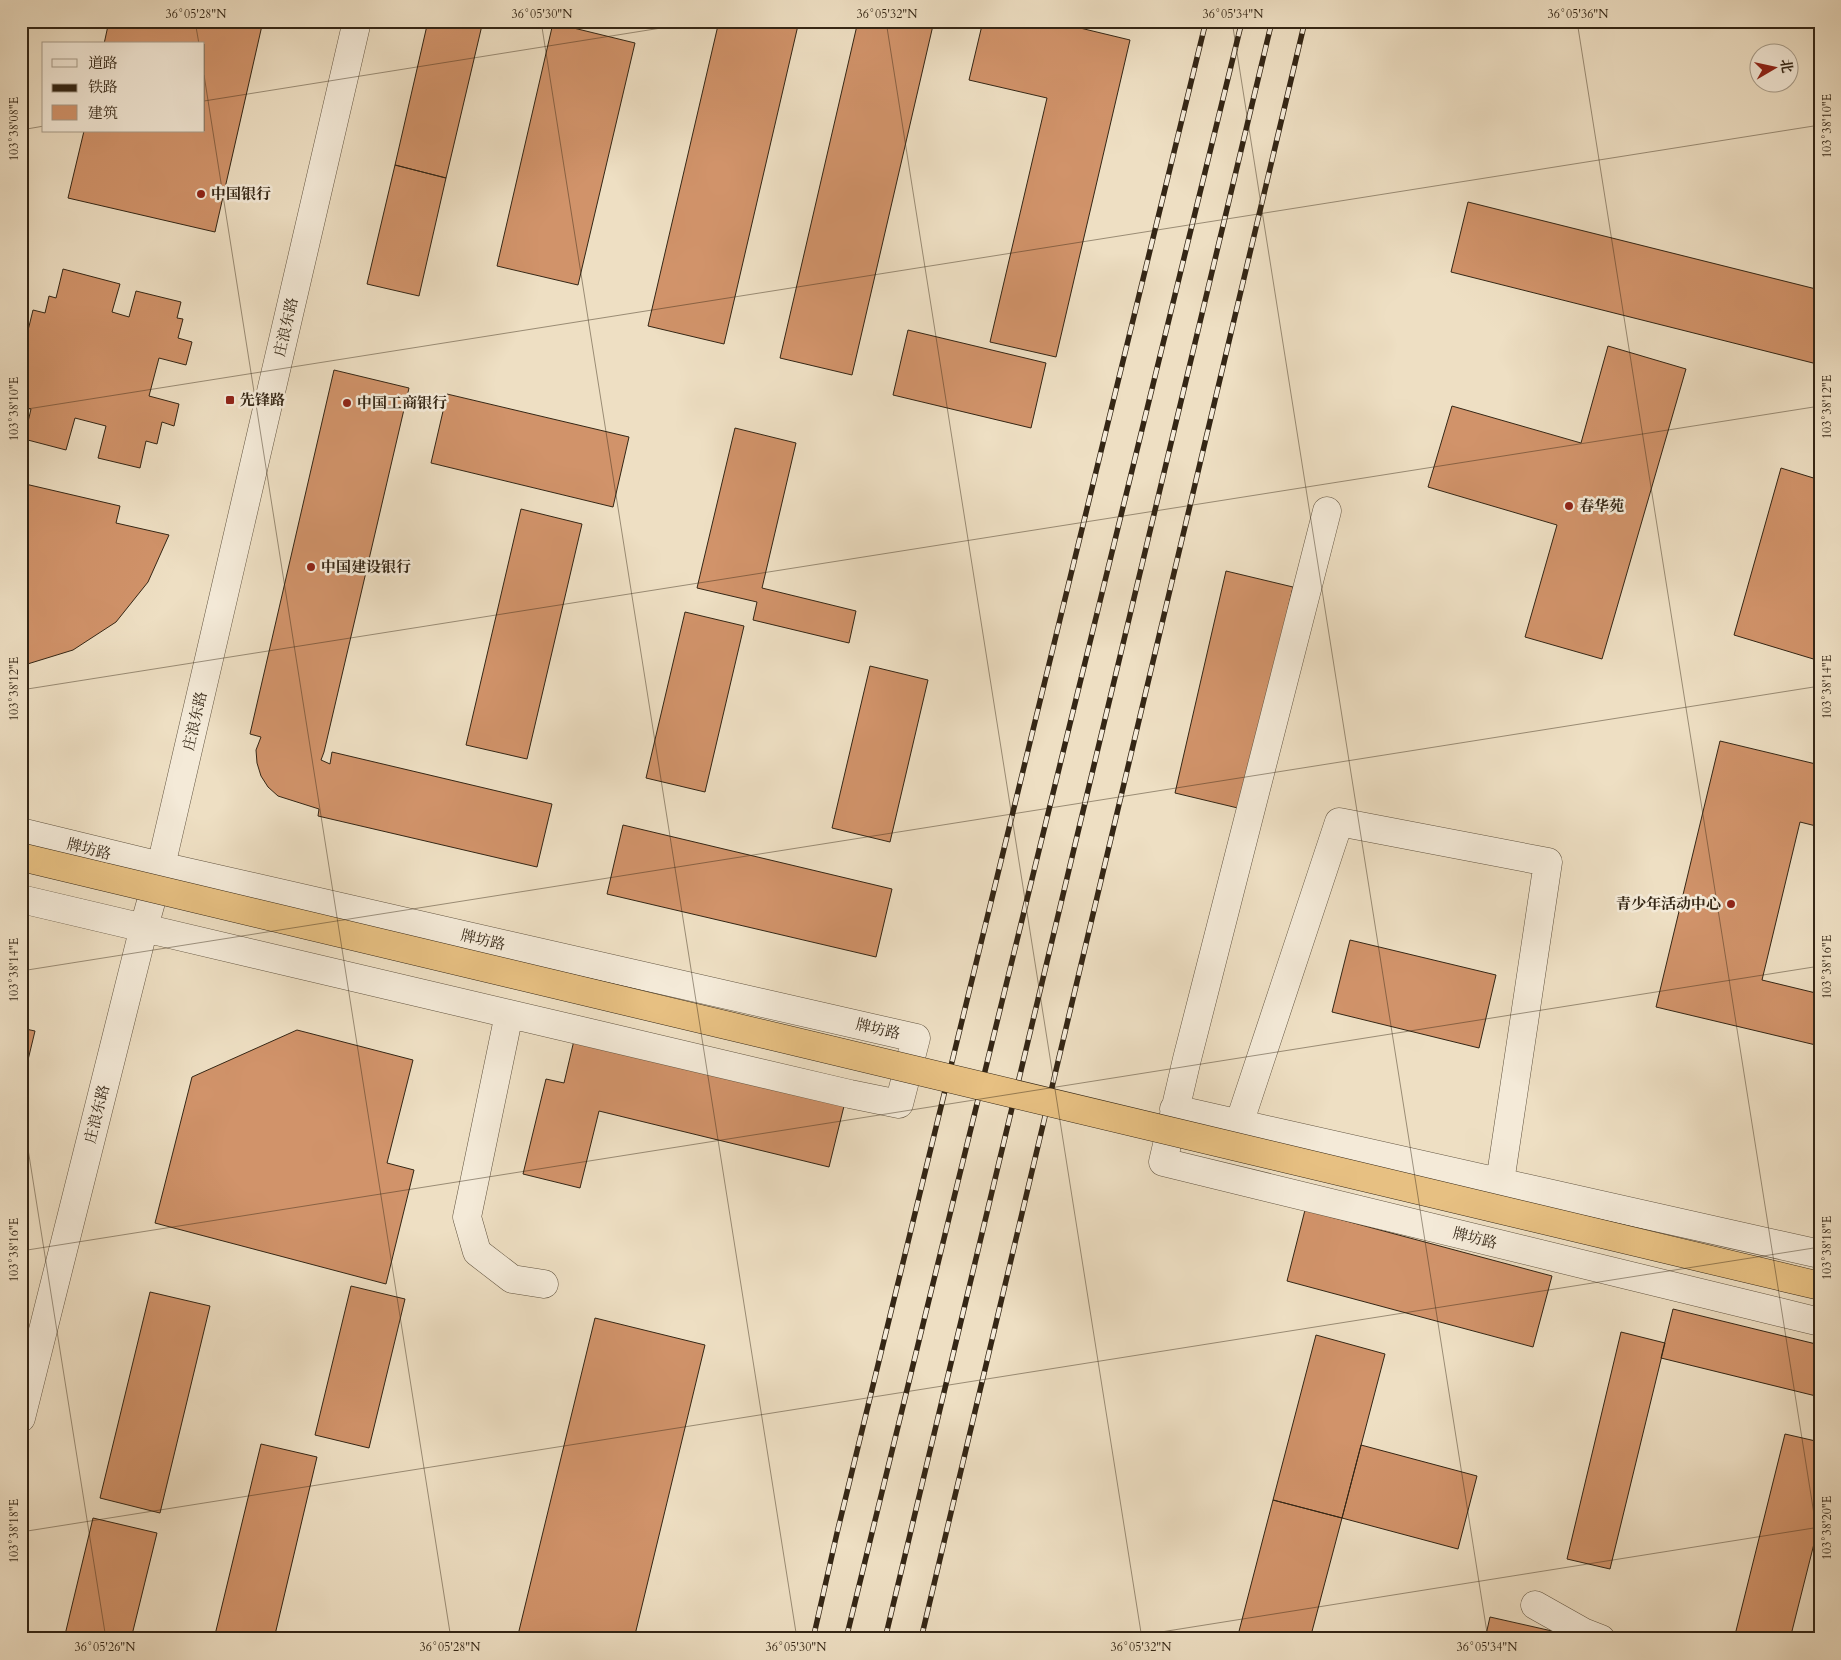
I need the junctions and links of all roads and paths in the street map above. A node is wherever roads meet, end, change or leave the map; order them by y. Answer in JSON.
{"nodes":[{"id":1,"x":357,"y":21,"type":"edge"},
{"id":2,"x":1327,"y":510,"type":"dead end"},
{"id":3,"x":21,"y":832,"type":"edge"},
{"id":4,"x":21,"y":857,"type":"edge"},
{"id":5,"x":158,"y":877,"type":"junction"},
{"id":6,"x":21,"y":899,"type":"edge"},
{"id":7,"x":144,"y":927,"type":"junction"},
{"id":8,"x":509,"y":1014,"type":"junction"},
{"id":9,"x":919,"y":1070,"type":"junction"},
{"id":10,"x":1172,"y":1120,"type":"junction"},
{"id":11,"x":1239,"y":1124,"type":"junction"},
{"id":12,"x":1500,"y":1182,"type":"junction"},
{"id":13,"x":1820,"y":1254,"type":"edge"},
{"id":14,"x":544,"y":1284,"type":"dead end"},
{"id":15,"x":1820,"y":1285,"type":"edge"},
{"id":16,"x":1820,"y":1322,"type":"edge"},
{"id":17,"x":21,"y":1418,"type":"edge"},
{"id":18,"x":1535,"y":1605,"type":"dead end"},
{"id":19,"x":1589,"y":1636,"type":"edge"}],
"edges":[{"from":1,"to":5,"type":"street","name":"庄浪东路"},
{"from":2,"to":10,"type":"street"},
{"from":3,"to":5,"type":"street","name":"牌坊路"},
{"from":4,"to":9,"type":"main road","name":"牌坊路","bridge":true},
{"from":5,"to":7,"type":"street","name":"庄浪东路"},
{"from":5,"to":9,"type":"street","name":"牌坊路"},
{"from":6,"to":7,"type":"street","name":"牌坊路"},
{"from":7,"to":8,"type":"street","name":"牌坊路"},
{"from":7,"to":17,"type":"street","name":"庄浪东路"},
{"from":8,"to":9,"type":"street","name":"牌坊路"},
{"from":8,"to":14,"type":"street"},
{"from":9,"to":15,"type":"main road","name":"牌坊路","bridge":true},
{"from":10,"to":11,"type":"street"},
{"from":10,"to":15,"type":"street"},
{"from":10,"to":16,"type":"street","name":"牌坊路"},
{"from":11,"to":12,"type":"street"},
{"from":11,"to":12,"type":"street"},
{"from":12,"to":13,"type":"street"},
{"from":18,"to":19,"type":"street"}]}
